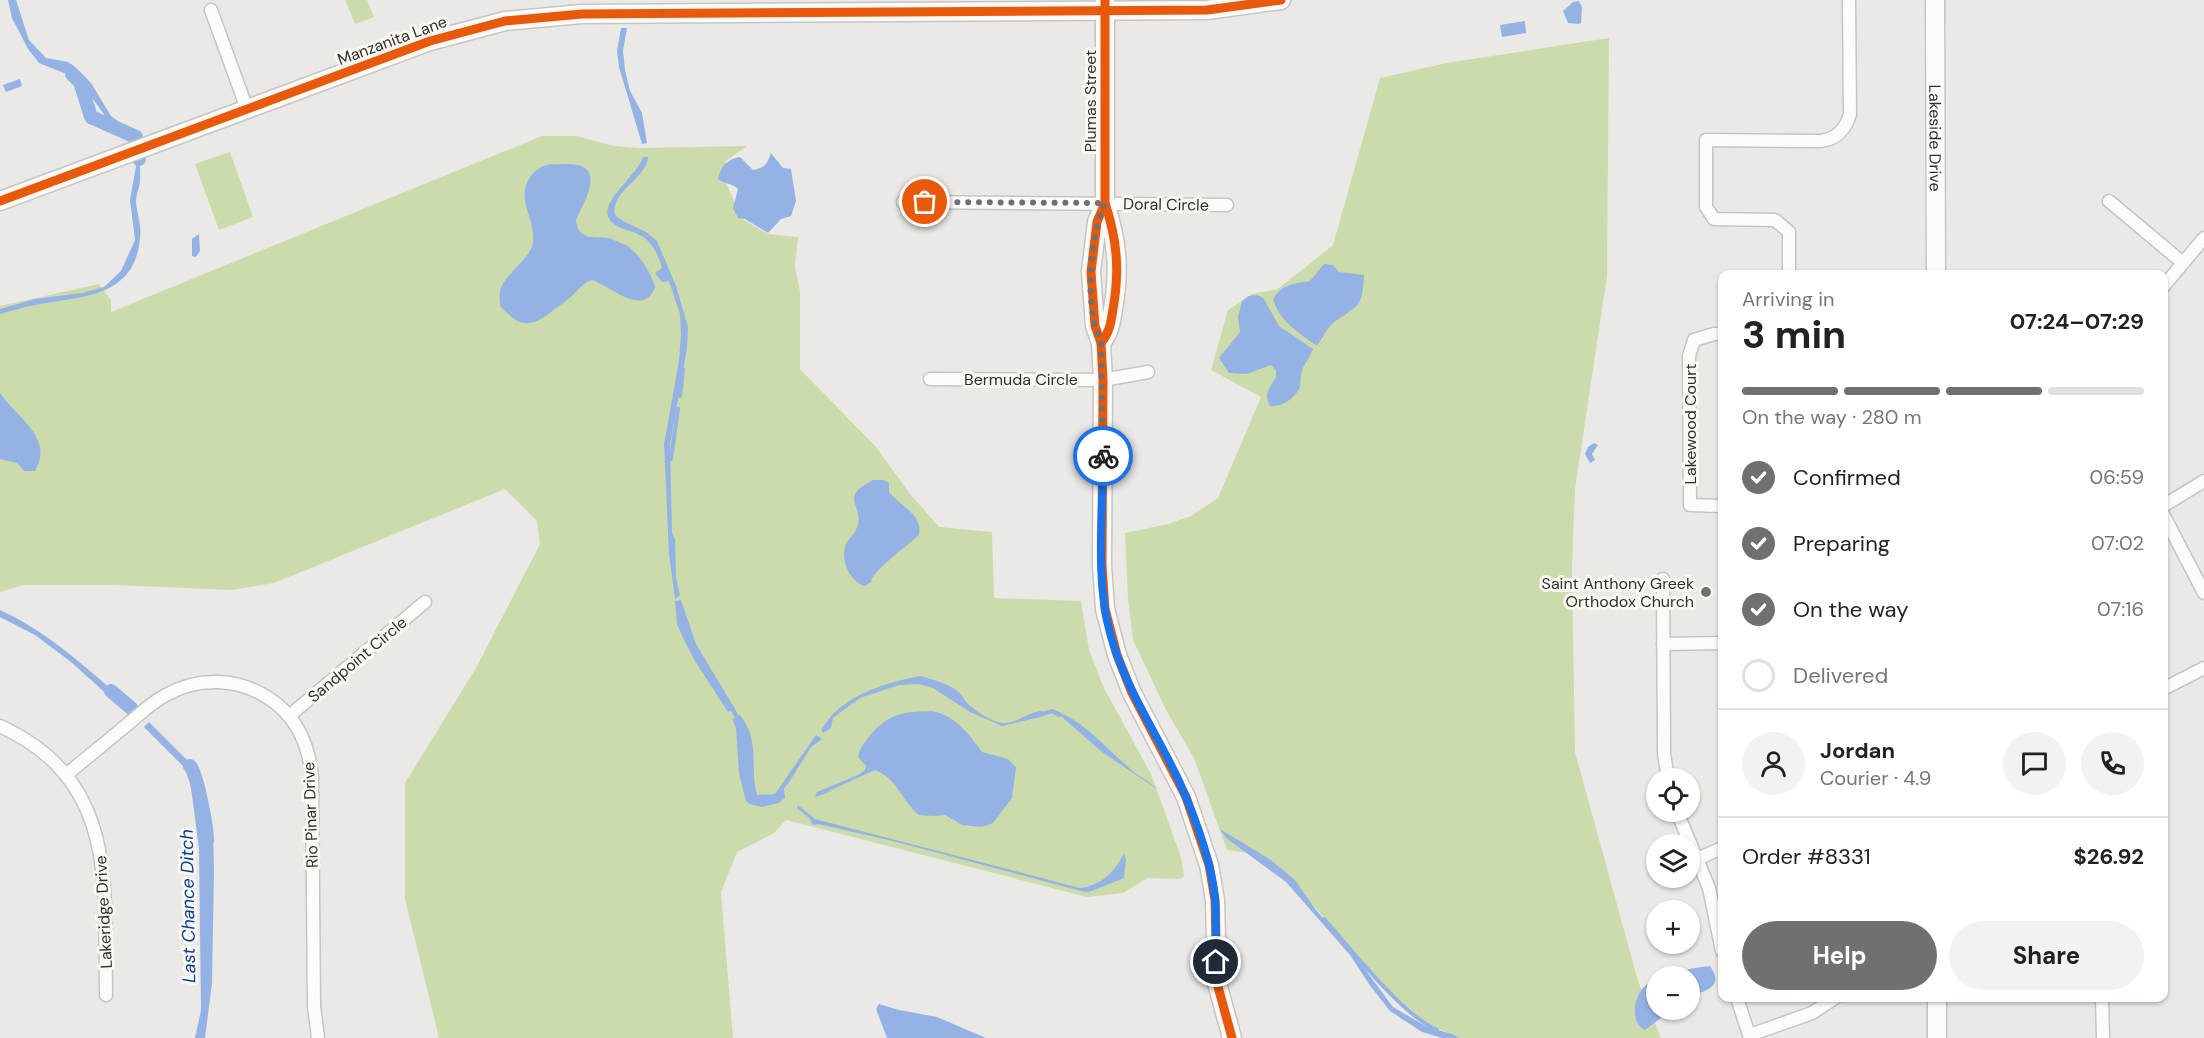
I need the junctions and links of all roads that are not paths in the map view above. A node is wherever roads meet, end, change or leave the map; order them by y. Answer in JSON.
{"nodes":[{"id":1,"x":1281,"y":0,"type":"edge"},
{"id":2,"x":1849,"y":0,"type":"edge"},
{"id":3,"x":1935,"y":0,"type":"edge"},
{"id":4,"x":1105,"y":6,"type":"edge"},
{"id":5,"x":211,"y":10,"type":"dead end"},
{"id":6,"x":247,"y":109,"type":"junction"},
{"id":7,"x":0,"y":201,"type":"edge"},
{"id":8,"x":2109,"y":201,"type":"dead end"},
{"id":9,"x":903,"y":202,"type":"dead end"},
{"id":10,"x":1105,"y":203,"type":"junction"},
{"id":11,"x":1227,"y":205,"type":"dead end"},
{"id":12,"x":2204,"y":238,"type":"edge"},
{"id":13,"x":2183,"y":263,"type":"junction"},
{"id":14,"x":1789,"y":270,"type":"edge"},
{"id":15,"x":1936,"y":270,"type":"edge"},
{"id":16,"x":2168,"y":281,"type":"edge"},
{"id":17,"x":1718,"y":334,"type":"edge"},
{"id":18,"x":1101,"y":343,"type":"junction"},
{"id":19,"x":1148,"y":372,"type":"dead end"},
{"id":20,"x":930,"y":379,"type":"dead end"},
{"id":21,"x":1103,"y":380,"type":"junction"},
{"id":22,"x":2204,"y":481,"type":"edge"},
{"id":23,"x":2168,"y":503,"type":"edge"},
{"id":24,"x":1718,"y":506,"type":"edge"},
{"id":25,"x":2168,"y":524,"type":"edge"},
{"id":26,"x":1663,"y":579,"type":"dead end"},
{"id":27,"x":2204,"y":593,"type":"edge"},
{"id":28,"x":424,"y":602,"type":"dead end"},
{"id":29,"x":1663,"y":644,"type":"junction"},
{"id":30,"x":1718,"y":644,"type":"edge"},
{"id":31,"x":2204,"y":668,"type":"edge"},
{"id":32,"x":2168,"y":686,"type":"edge"},
{"id":33,"x":289,"y":716,"type":"junction"},
{"id":34,"x":0,"y":726,"type":"edge"},
{"id":35,"x":1666,"y":768,"type":"edge"},
{"id":36,"x":66,"y":775,"type":"junction"},
{"id":37,"x":1718,"y":850,"type":"edge"},
{"id":38,"x":1700,"y":858,"type":"edge"},
{"id":39,"x":1700,"y":866,"type":"edge"},
{"id":40,"x":1718,"y":932,"type":"edge"},
{"id":41,"x":106,"y":995,"type":"dead end"},
{"id":42,"x":1738,"y":1002,"type":"edge"},
{"id":43,"x":1829,"y":1002,"type":"edge"},
{"id":44,"x":1937,"y":1002,"type":"edge"},
{"id":45,"x":2102,"y":1002,"type":"edge"},
{"id":46,"x":1750,"y":1037,"type":"edge"},
{"id":47,"x":318,"y":1038,"type":"edge"},
{"id":48,"x":1232,"y":1038,"type":"edge"},
{"id":49,"x":1937,"y":1038,"type":"edge"},
{"id":50,"x":2103,"y":1038,"type":"edge"}],
"edges":[{"from":1,"to":4,"type":"street","name":"Manzanita Lane"},
{"from":2,"to":14,"type":"street"},
{"from":3,"to":15,"type":"street","name":"Lakeside Drive"},
{"from":4,"to":6,"type":"street","name":"Manzanita Lane"},
{"from":4,"to":10,"type":"street","name":"Plumas Street"},
{"from":5,"to":6,"type":"street"},
{"from":6,"to":7,"type":"street","name":"Manzanita Lane"},
{"from":8,"to":13,"type":"street"},
{"from":9,"to":10,"type":"street","name":"Doral Circle"},
{"from":10,"to":11,"type":"street","name":"Doral Circle"},
{"from":10,"to":18,"type":"street","name":"Plumas Street"},
{"from":10,"to":18,"type":"street","name":"Plumas Street"},
{"from":12,"to":13,"type":"street"},
{"from":13,"to":16,"type":"street"},
{"from":17,"to":24,"type":"street","name":"Lakewood Court"},
{"from":18,"to":21,"type":"street","name":"Plumas Street"},
{"from":19,"to":21,"type":"street","name":"Bermuda Circle"},
{"from":20,"to":21,"type":"street","name":"Bermuda Circle"},
{"from":21,"to":48,"type":"street","name":"Plumas Street"},
{"from":22,"to":23,"type":"street"},
{"from":25,"to":27,"type":"street"},
{"from":26,"to":29,"type":"street"},
{"from":28,"to":33,"type":"street","name":"Sandpoint Circle"},
{"from":29,"to":30,"type":"street"},
{"from":29,"to":35,"type":"street"},
{"from":31,"to":32,"type":"street"},
{"from":33,"to":36,"type":"street","name":"Rio Pinar Drive"},
{"from":33,"to":47,"type":"street","name":"Rio Pinar Drive"},
{"from":34,"to":36,"type":"street","name":"Lakeridge Drive"},
{"from":36,"to":41,"type":"street","name":"Lakeridge Drive"},
{"from":37,"to":38,"type":"street"},
{"from":39,"to":40,"type":"street"},
{"from":42,"to":46,"type":"street"},
{"from":43,"to":46,"type":"street"},
{"from":44,"to":49,"type":"street"},
{"from":45,"to":50,"type":"street"}]}
